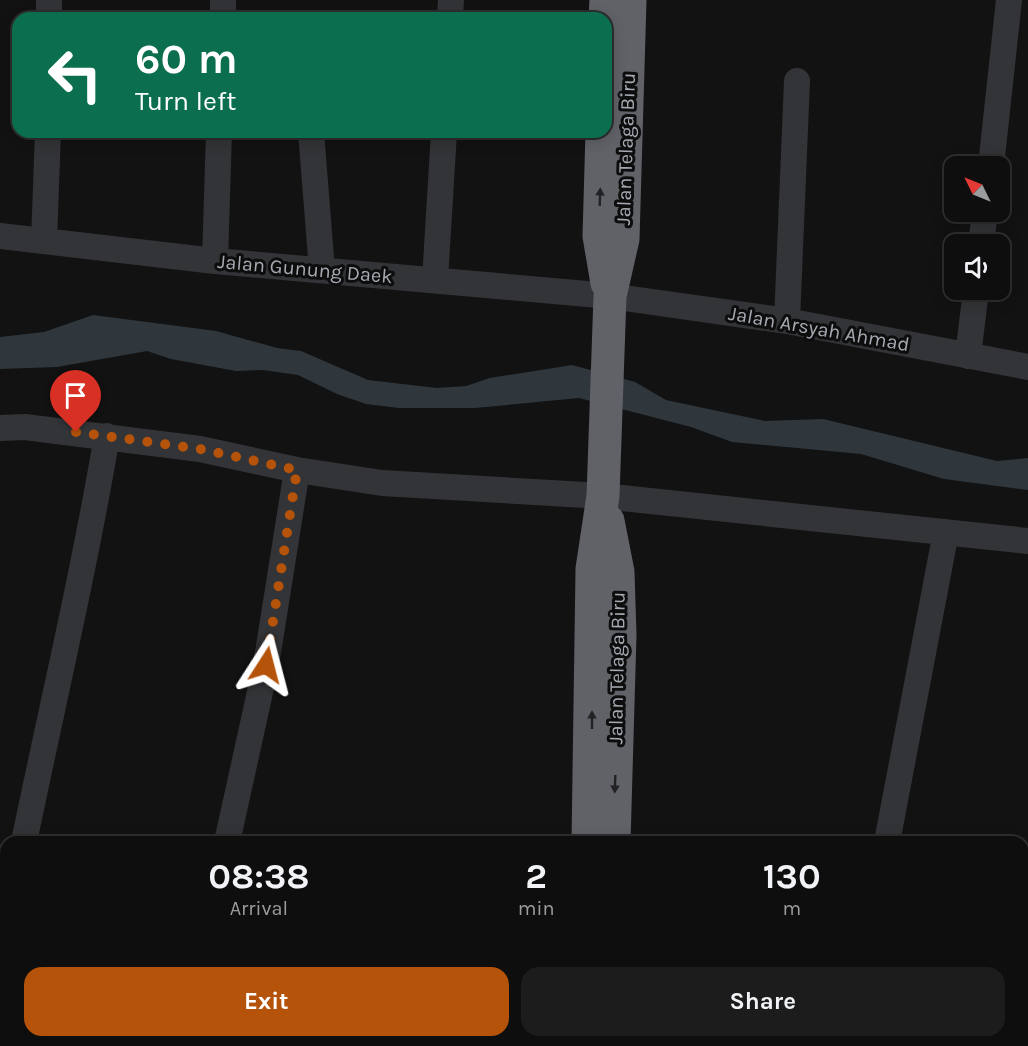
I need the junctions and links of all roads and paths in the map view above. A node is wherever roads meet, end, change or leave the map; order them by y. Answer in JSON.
{"nodes":[{"id":1,"x":630,"y":0,"type":"edge"},
{"id":2,"x":1009,"y":0,"type":"edge"},
{"id":3,"x":796,"y":81,"type":"dead end"},
{"id":4,"x":48,"y":138,"type":"edge"},
{"id":5,"x":219,"y":138,"type":"edge"},
{"id":6,"x":311,"y":138,"type":"edge"},
{"id":7,"x":444,"y":138,"type":"edge"},
{"id":8,"x":603,"y":138,"type":"edge"},
{"id":9,"x":992,"y":156,"type":"edge"},
{"id":10,"x":0,"y":236,"type":"edge"},
{"id":11,"x":611,"y":238,"type":"junction"},
{"id":12,"x":44,"y":241,"type":"junction"},
{"id":13,"x":215,"y":261,"type":"junction"},
{"id":14,"x":322,"y":270,"type":"junction"},
{"id":15,"x":435,"y":280,"type":"junction"},
{"id":16,"x":610,"y":296,"type":"junction"},
{"id":17,"x":975,"y":300,"type":"edge"},
{"id":18,"x":787,"y":321,"type":"junction"},
{"id":19,"x":968,"y":356,"type":"junction"},
{"id":20,"x":1028,"y":366,"type":"edge"},
{"id":21,"x":0,"y":428,"type":"edge"},
{"id":22,"x":107,"y":436,"type":"junction"},
{"id":23,"x":297,"y":470,"type":"junction"},
{"id":24,"x":603,"y":496,"type":"junction"},
{"id":25,"x":946,"y":531,"type":"junction"},
{"id":26,"x":1028,"y":541,"type":"edge"},
{"id":27,"x":605,"y":571,"type":"junction"},
{"id":28,"x":25,"y":836,"type":"edge"},
{"id":29,"x":229,"y":836,"type":"edge"},
{"id":30,"x":588,"y":836,"type":"edge"},
{"id":31,"x":614,"y":836,"type":"edge"},
{"id":32,"x":888,"y":836,"type":"edge"}],
"edges":[{"from":1,"to":11,"type":"highway","name":"Jalan Telaga Biru"},
{"from":2,"to":9,"type":"street"},
{"from":3,"to":18,"type":"street"},
{"from":4,"to":12,"type":"street"},
{"from":5,"to":13,"type":"street"},
{"from":6,"to":14,"type":"street"},
{"from":7,"to":15,"type":"street"},
{"from":11,"to":8,"type":"highway","name":"Jalan Telaga Biru","one_way":true},
{"from":10,"to":12,"type":"street","name":"Jalan Gunung Daek"},
{"from":11,"to":16,"type":"highway","name":"Jalan Telaga Biru"},
{"from":12,"to":13,"type":"street","name":"Jalan Gunung Daek"},
{"from":13,"to":14,"type":"street","name":"Jalan Gunung Daek"},
{"from":14,"to":15,"type":"street","name":"Jalan Gunung Daek"},
{"from":15,"to":16,"type":"street","name":"Jalan Gunung Daek"},
{"from":16,"to":18,"type":"street","name":"Jalan Arsyah Ahmad"},
{"from":16,"to":24,"type":"highway","name":"Jalan Telaga Biru"},
{"from":17,"to":19,"type":"street"},
{"from":18,"to":19,"type":"street","name":"Jalan Arsyah Ahmad"},
{"from":19,"to":20,"type":"street","name":"Jalan Arsyah Ahmad"},
{"from":21,"to":22,"type":"street"},
{"from":22,"to":23,"type":"street"},
{"from":22,"to":28,"type":"street"},
{"from":23,"to":24,"type":"street"},
{"from":23,"to":29,"type":"street"},
{"from":24,"to":25,"type":"street"},
{"from":24,"to":27,"type":"highway","name":"Jalan Telaga Biru"},
{"from":25,"to":26,"type":"street"},
{"from":25,"to":32,"type":"street"},
{"from":30,"to":27,"type":"highway","name":"Jalan Telaga Biru","one_way":true},
{"from":27,"to":31,"type":"highway","name":"Jalan Telaga Biru","one_way":true}]}
